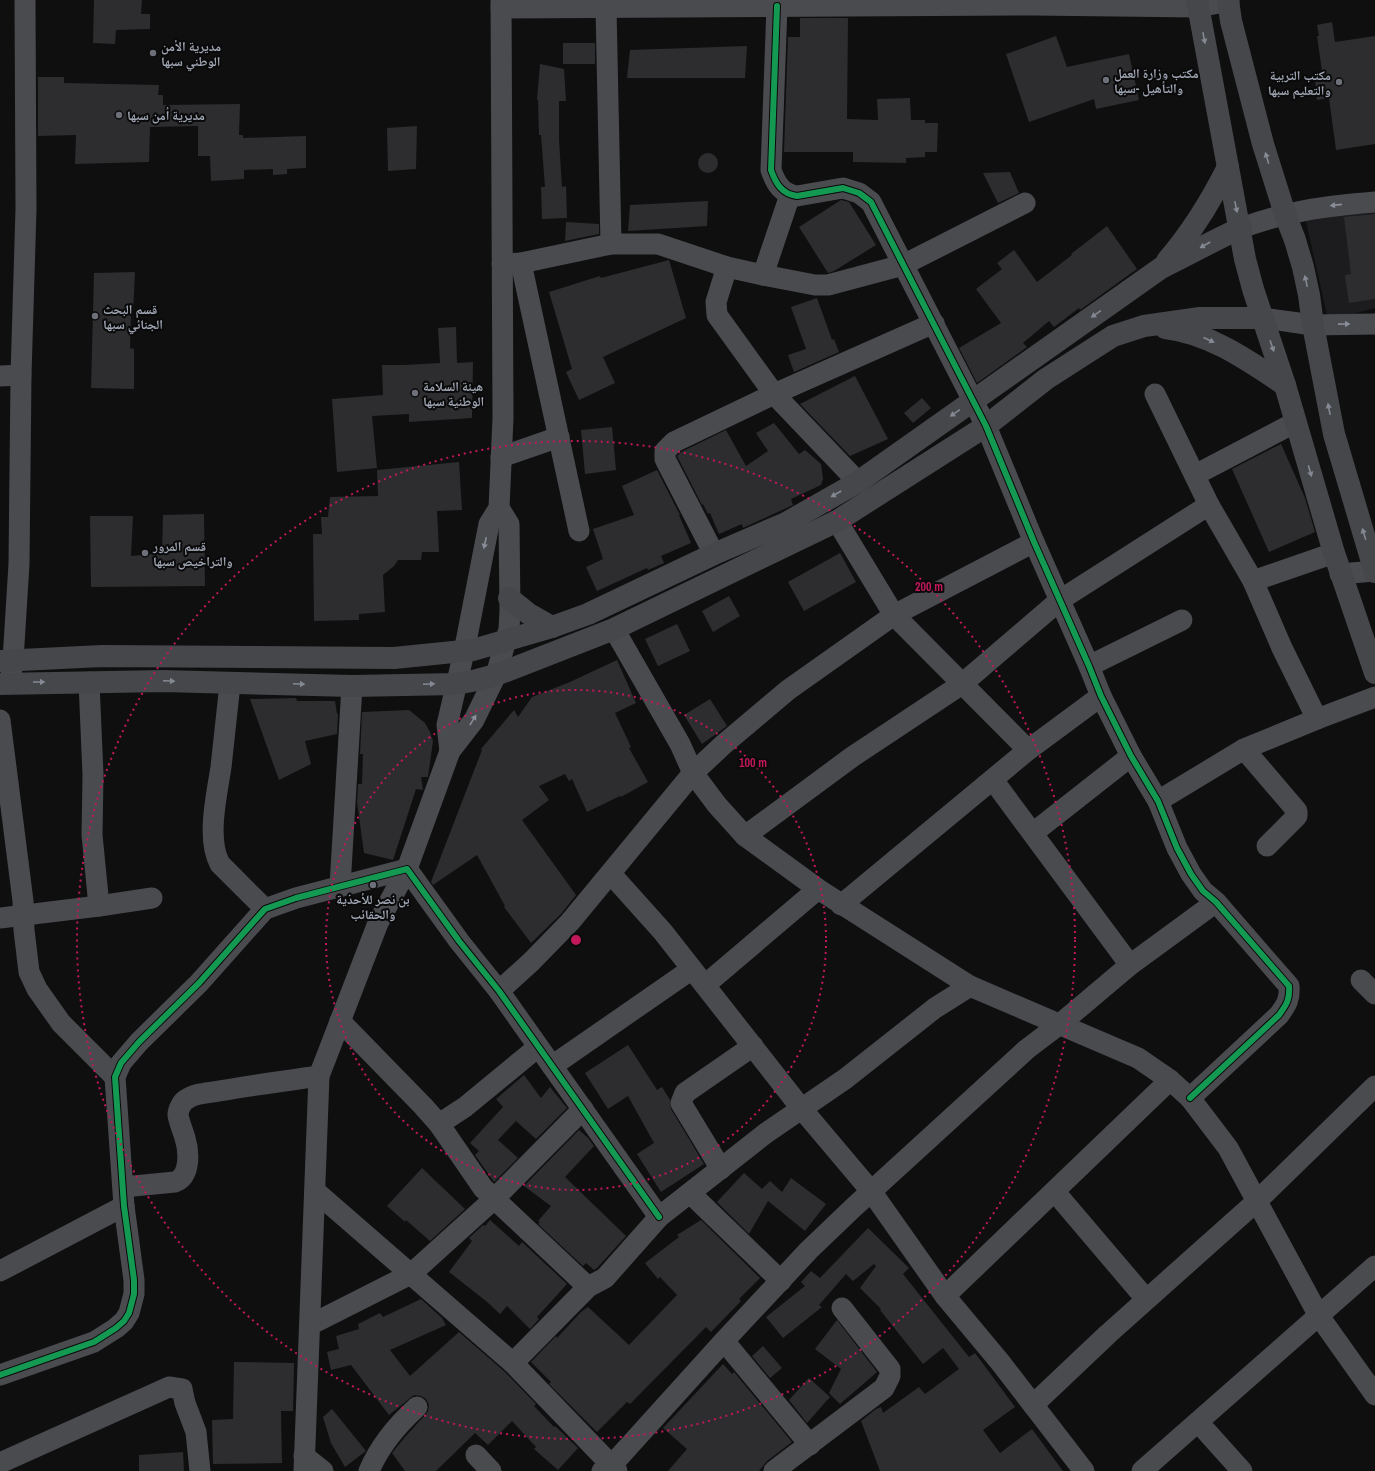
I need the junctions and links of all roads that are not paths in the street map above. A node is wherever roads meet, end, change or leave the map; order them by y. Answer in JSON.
{"nodes":[{"id":1,"x":25,"y":0,"type":"edge"},
{"id":2,"x":1228,"y":1,"type":"edge"},
{"id":3,"x":502,"y":3,"type":"edge"},
{"id":4,"x":1197,"y":3,"type":"edge"},
{"id":5,"x":777,"y":6,"type":"junction"},
{"id":6,"x":606,"y":8,"type":"junction"},
{"id":7,"x":1228,"y":167,"type":"junction"},
{"id":8,"x":790,"y":195,"type":"junction"},
{"id":9,"x":1375,"y":202,"type":"edge"},
{"id":10,"x":1025,"y":203,"type":"dead end"},
{"id":11,"x":1285,"y":214,"type":"junction"},
{"id":12,"x":1240,"y":228,"type":"junction"},
{"id":13,"x":611,"y":244,"type":"junction"},
{"id":14,"x":511,"y":263,"type":"junction"},
{"id":15,"x":903,"y":266,"type":"junction"},
{"id":16,"x":727,"y":267,"type":"junction"},
{"id":17,"x":1161,"y":268,"type":"junction"},
{"id":18,"x":763,"y":275,"type":"junction"},
{"id":19,"x":1263,"y":318,"type":"junction"},
{"id":20,"x":934,"y":323,"type":"junction"},
{"id":21,"x":1375,"y":324,"type":"edge"},
{"id":22,"x":1313,"y":325,"type":"junction"},
{"id":23,"x":1144,"y":326,"type":"junction"},
{"id":24,"x":0,"y":376,"type":"edge"},
{"id":25,"x":21,"y":376,"type":"junction"},
{"id":26,"x":1285,"y":385,"type":"junction"},
{"id":27,"x":774,"y":394,"type":"junction"},
{"id":28,"x":1155,"y":394,"type":"dead end"},
{"id":29,"x":973,"y":400,"type":"junction"},
{"id":30,"x":1296,"y":422,"type":"junction"},
{"id":31,"x":986,"y":426,"type":"junction"},
{"id":32,"x":559,"y":437,"type":"junction"},
{"id":33,"x":501,"y":457,"type":"junction"},
{"id":34,"x":1195,"y":475,"type":"junction"},
{"id":35,"x":858,"y":482,"type":"junction"},
{"id":36,"x":1209,"y":505,"type":"junction"},
{"id":37,"x":499,"y":508,"type":"junction"},
{"id":38,"x":837,"y":521,"type":"junction"},
{"id":39,"x":579,"y":531,"type":"dead end"},
{"id":40,"x":1034,"y":542,"type":"junction"},
{"id":41,"x":1334,"y":553,"type":"junction"},
{"id":42,"x":714,"y":554,"type":"junction"},
{"id":43,"x":1375,"y":571,"type":"edge"},
{"id":44,"x":1340,"y":574,"type":"junction"},
{"id":45,"x":1253,"y":581,"type":"junction"},
{"id":46,"x":509,"y":598,"type":"junction"},
{"id":47,"x":1060,"y":600,"type":"junction"},
{"id":48,"x":894,"y":615,"type":"junction"},
{"id":49,"x":1182,"y":620,"type":"dead end"},
{"id":50,"x":552,"y":627,"type":"junction"},
{"id":51,"x":614,"y":629,"type":"junction"},
{"id":52,"x":506,"y":641,"type":"junction"},
{"id":53,"x":464,"y":652,"type":"junction"},
{"id":54,"x":7,"y":661,"type":"edge"},
{"id":55,"x":1089,"y":666,"type":"junction"},
{"id":56,"x":1375,"y":673,"type":"edge"},
{"id":57,"x":496,"y":675,"type":"junction"},
{"id":58,"x":89,"y":682,"type":"junction"},
{"id":59,"x":5,"y":683,"type":"edge"},
{"id":60,"x":230,"y":684,"type":"junction"},
{"id":61,"x":456,"y":684,"type":"junction"},
{"id":62,"x":962,"y":684,"type":"junction"},
{"id":63,"x":352,"y":686,"type":"junction"},
{"id":64,"x":1101,"y":696,"type":"junction"},
{"id":65,"x":1375,"y":697,"type":"edge"},
{"id":66,"x":1316,"y":719,"type":"junction"},
{"id":67,"x":0,"y":720,"type":"edge"},
{"id":68,"x":1244,"y":749,"type":"junction"},
{"id":69,"x":1028,"y":750,"type":"junction"},
{"id":70,"x":450,"y":751,"type":"junction"},
{"id":71,"x":1131,"y":756,"type":"junction"},
{"id":72,"x":693,"y":774,"type":"junction"},
{"id":73,"x":993,"y":780,"type":"junction"},
{"id":74,"x":1158,"y":801,"type":"junction"},
{"id":75,"x":1033,"y":833,"type":"junction"},
{"id":76,"x":745,"y":836,"type":"junction"},
{"id":77,"x":1267,"y":846,"type":"dead end"},
{"id":78,"x":407,"y":869,"type":"junction"},
{"id":79,"x":611,"y":874,"type":"junction"},
{"id":80,"x":340,"y":886,"type":"junction"},
{"id":81,"x":818,"y":889,"type":"junction"},
{"id":82,"x":152,"y":898,"type":"dead end"},
{"id":83,"x":1216,"y":902,"type":"junction"},
{"id":84,"x":841,"y":905,"type":"junction"},
{"id":85,"x":99,"y":906,"type":"junction"},
{"id":86,"x":265,"y":909,"type":"junction"},
{"id":87,"x":24,"y":914,"type":"junction"},
{"id":88,"x":0,"y":918,"type":"edge"},
{"id":89,"x":1130,"y":965,"type":"junction"},
{"id":90,"x":692,"y":969,"type":"junction"},
{"id":91,"x":705,"y":985,"type":"junction"},
{"id":92,"x":970,"y":986,"type":"junction"},
{"id":93,"x":499,"y":991,"type":"junction"},
{"id":94,"x":340,"y":1021,"type":"junction"},
{"id":95,"x":1060,"y":1024,"type":"junction"},
{"id":96,"x":753,"y":1046,"type":"junction"},
{"id":97,"x":538,"y":1047,"type":"junction"},
{"id":98,"x":552,"y":1066,"type":"junction"},
{"id":99,"x":319,"y":1076,"type":"junction"},
{"id":100,"x":115,"y":1077,"type":"junction"},
{"id":101,"x":1170,"y":1080,"type":"junction"},
{"id":102,"x":1375,"y":1086,"type":"edge"},
{"id":103,"x":1190,"y":1098,"type":"junction"},
{"id":104,"x":801,"y":1108,"type":"junction"},
{"id":105,"x":583,"y":1109,"type":"junction"},
{"id":106,"x":439,"y":1124,"type":"junction"},
{"id":107,"x":721,"y":1169,"type":"junction"},
{"id":108,"x":315,"y":1191,"type":"junction"},
{"id":109,"x":870,"y":1191,"type":"junction"},
{"id":110,"x":1055,"y":1192,"type":"junction"},
{"id":111,"x":690,"y":1193,"type":"junction"},
{"id":112,"x":123,"y":1196,"type":"junction"},
{"id":113,"x":494,"y":1199,"type":"junction"},
{"id":114,"x":1257,"y":1200,"type":"junction"},
{"id":115,"x":659,"y":1217,"type":"junction"},
{"id":116,"x":1375,"y":1266,"type":"edge"},
{"id":117,"x":0,"y":1271,"type":"edge"},
{"id":118,"x":411,"y":1274,"type":"junction"},
{"id":119,"x":782,"y":1281,"type":"junction"},
{"id":120,"x":588,"y":1287,"type":"junction"},
{"id":121,"x":945,"y":1296,"type":"junction"},
{"id":122,"x":1146,"y":1299,"type":"junction"},
{"id":123,"x":842,"y":1308,"type":"dead end"},
{"id":124,"x":1318,"y":1316,"type":"junction"},
{"id":125,"x":310,"y":1325,"type":"junction"},
{"id":126,"x":724,"y":1341,"type":"junction"},
{"id":127,"x":513,"y":1363,"type":"junction"},
{"id":128,"x":0,"y":1375,"type":"edge"},
{"id":129,"x":1375,"y":1395,"type":"edge"},
{"id":130,"x":1033,"y":1405,"type":"junction"},
{"id":131,"x":417,"y":1407,"type":"dead end"},
{"id":132,"x":1198,"y":1422,"type":"junction"},
{"id":133,"x":810,"y":1445,"type":"junction"},
{"id":134,"x":476,"y":1455,"type":"dead end"},
{"id":135,"x":0,"y":1463,"type":"edge"},
{"id":136,"x":304,"y":1464,"type":"edge"},
{"id":137,"x":610,"y":1469,"type":"edge"},
{"id":138,"x":200,"y":1471,"type":"edge"},
{"id":139,"x":323,"y":1471,"type":"edge"},
{"id":140,"x":369,"y":1471,"type":"edge"},
{"id":141,"x":491,"y":1471,"type":"edge"},
{"id":142,"x":774,"y":1471,"type":"edge"},
{"id":143,"x":1084,"y":1471,"type":"edge"},
{"id":144,"x":1142,"y":1471,"type":"edge"},
{"id":145,"x":1242,"y":1471,"type":"edge"}],
"edges":[{"from":1,"to":25,"type":"street"},
{"from":2,"to":4,"type":"street"},
{"from":11,"to":2,"type":"main road","one_way":true},
{"from":3,"to":6,"type":"street"},
{"from":3,"to":14,"type":"street"},
{"from":4,"to":5,"type":"street"},
{"from":4,"to":7,"type":"main road","one_way":true},
{"from":5,"to":6,"type":"street"},
{"from":5,"to":8,"type":"street"},
{"from":6,"to":13,"type":"street"},
{"from":7,"to":12,"type":"main road","one_way":true},
{"from":7,"to":17,"type":"main road"},
{"from":8,"to":15,"type":"street"},
{"from":8,"to":18,"type":"street"},
{"from":9,"to":11,"type":"street","one_way":true},
{"from":10,"to":15,"type":"street"},
{"from":11,"to":12,"type":"street"},
{"from":22,"to":11,"type":"main road","one_way":true},
{"from":12,"to":17,"type":"main road","one_way":true},
{"from":12,"to":19,"type":"main road"},
{"from":13,"to":14,"type":"street"},
{"from":13,"to":16,"type":"street"},
{"from":14,"to":32,"type":"street"},
{"from":14,"to":33,"type":"street"},
{"from":15,"to":18,"type":"street"},
{"from":15,"to":20,"type":"street"},
{"from":16,"to":18,"type":"street"},
{"from":16,"to":27,"type":"street"},
{"from":17,"to":29,"type":"main road","one_way":true},
{"from":19,"to":22,"type":"street"},
{"from":19,"to":23,"type":"main road"},
{"from":19,"to":26,"type":"main road","one_way":true},
{"from":20,"to":27,"type":"street"},
{"from":20,"to":29,"type":"street"},
{"from":22,"to":21,"type":"street","one_way":true},
{"from":43,"to":22,"type":"main road","one_way":true},
{"from":23,"to":26,"type":"main road","one_way":true},
{"from":23,"to":31,"type":"main road"},
{"from":24,"to":25,"type":"street"},
{"from":25,"to":54,"type":"street"},
{"from":26,"to":30,"type":"main road"},
{"from":27,"to":35,"type":"street"},
{"from":27,"to":42,"type":"street"},
{"from":28,"to":34,"type":"street"},
{"from":29,"to":31,"type":"street"},
{"from":29,"to":35,"type":"main road","one_way":true},
{"from":30,"to":34,"type":"street"},
{"from":30,"to":41,"type":"main road","one_way":true},
{"from":31,"to":38,"type":"main road"},
{"from":31,"to":40,"type":"street"},
{"from":32,"to":33,"type":"street"},
{"from":32,"to":39,"type":"street"},
{"from":33,"to":37,"type":"street"},
{"from":34,"to":36,"type":"street"},
{"from":35,"to":42,"type":"main road","one_way":true},
{"from":36,"to":45,"type":"street"},
{"from":36,"to":47,"type":"street"},
{"from":37,"to":46,"type":"street"},
{"from":37,"to":53,"type":"street","one_way":true},
{"from":38,"to":48,"type":"street"},
{"from":38,"to":51,"type":"main road"},
{"from":40,"to":47,"type":"street"},
{"from":40,"to":48,"type":"street"},
{"from":41,"to":44,"type":"main road"},
{"from":41,"to":45,"type":"street"},
{"from":42,"to":50,"type":"main road"},
{"from":43,"to":44,"type":"street"},
{"from":44,"to":56,"type":"main road"},
{"from":45,"to":66,"type":"street"},
{"from":46,"to":50,"type":"main road"},
{"from":46,"to":52,"type":"street"},
{"from":47,"to":55,"type":"street"},
{"from":47,"to":62,"type":"street"},
{"from":48,"to":62,"type":"street"},
{"from":48,"to":72,"type":"street"},
{"from":49,"to":55,"type":"street"},
{"from":50,"to":52,"type":"main road"},
{"from":51,"to":57,"type":"main road"},
{"from":51,"to":72,"type":"street"},
{"from":52,"to":53,"type":"main road"},
{"from":52,"to":57,"type":"street"},
{"from":53,"to":54,"type":"main road"},
{"from":53,"to":61,"type":"street"},
{"from":54,"to":59,"type":"street"},
{"from":55,"to":64,"type":"street"},
{"from":57,"to":61,"type":"main road"},
{"from":70,"to":57,"type":"street","one_way":true},
{"from":59,"to":58,"type":"main road","one_way":true},
{"from":58,"to":60,"type":"main road","one_way":true},
{"from":58,"to":85,"type":"street"},
{"from":60,"to":63,"type":"main road","one_way":true},
{"from":60,"to":86,"type":"street"},
{"from":63,"to":61,"type":"main road","one_way":true},
{"from":61,"to":70,"type":"street"},
{"from":62,"to":69,"type":"street"},
{"from":62,"to":76,"type":"street"},
{"from":63,"to":80,"type":"street"},
{"from":64,"to":69,"type":"street"},
{"from":64,"to":71,"type":"street"},
{"from":65,"to":66,"type":"street"},
{"from":66,"to":68,"type":"street"},
{"from":67,"to":87,"type":"street"},
{"from":68,"to":74,"type":"street"},
{"from":68,"to":77,"type":"street"},
{"from":69,"to":73,"type":"street"},
{"from":70,"to":78,"type":"street"},
{"from":71,"to":74,"type":"street"},
{"from":71,"to":75,"type":"street"},
{"from":72,"to":76,"type":"street"},
{"from":72,"to":79,"type":"street"},
{"from":73,"to":75,"type":"street"},
{"from":73,"to":84,"type":"street"},
{"from":74,"to":83,"type":"street"},
{"from":75,"to":89,"type":"street"},
{"from":76,"to":81,"type":"street"},
{"from":78,"to":80,"type":"street"},
{"from":78,"to":93,"type":"street"},
{"from":78,"to":94,"type":"street"},
{"from":79,"to":90,"type":"street"},
{"from":79,"to":93,"type":"street"},
{"from":80,"to":86,"type":"street"},
{"from":81,"to":84,"type":"street"},
{"from":81,"to":91,"type":"street"},
{"from":82,"to":85,"type":"street"},
{"from":83,"to":89,"type":"street"},
{"from":83,"to":103,"type":"street"},
{"from":84,"to":92,"type":"street"},
{"from":85,"to":87,"type":"street"},
{"from":86,"to":100,"type":"street"},
{"from":87,"to":88,"type":"street"},
{"from":87,"to":100,"type":"street"},
{"from":89,"to":95,"type":"street"},
{"from":90,"to":91,"type":"street"},
{"from":90,"to":98,"type":"street"},
{"from":91,"to":96,"type":"street"},
{"from":92,"to":95,"type":"street"},
{"from":92,"to":104,"type":"street"},
{"from":93,"to":97,"type":"street"},
{"from":94,"to":99,"type":"street"},
{"from":94,"to":106,"type":"street"},
{"from":95,"to":101,"type":"street"},
{"from":95,"to":109,"type":"street"},
{"from":96,"to":104,"type":"street"},
{"from":96,"to":107,"type":"street"},
{"from":97,"to":98,"type":"street"},
{"from":97,"to":106,"type":"street"},
{"from":98,"to":105,"type":"street"},
{"from":99,"to":108,"type":"street"},
{"from":99,"to":112,"type":"street"},
{"from":100,"to":112,"type":"street"},
{"from":101,"to":103,"type":"street"},
{"from":101,"to":110,"type":"street"},
{"from":102,"to":114,"type":"street"},
{"from":103,"to":114,"type":"street"},
{"from":104,"to":107,"type":"street"},
{"from":104,"to":109,"type":"street"},
{"from":105,"to":113,"type":"street"},
{"from":105,"to":115,"type":"street"},
{"from":106,"to":113,"type":"street"},
{"from":107,"to":111,"type":"street"},
{"from":108,"to":118,"type":"street"},
{"from":108,"to":125,"type":"street"},
{"from":109,"to":119,"type":"street"},
{"from":109,"to":121,"type":"street"},
{"from":110,"to":121,"type":"street"},
{"from":110,"to":122,"type":"street"},
{"from":111,"to":115,"type":"street"},
{"from":111,"to":119,"type":"street"},
{"from":112,"to":117,"type":"street"},
{"from":112,"to":128,"type":"street"},
{"from":113,"to":118,"type":"street"},
{"from":113,"to":120,"type":"street"},
{"from":114,"to":122,"type":"street"},
{"from":114,"to":124,"type":"street"},
{"from":115,"to":120,"type":"street"},
{"from":116,"to":124,"type":"street"},
{"from":118,"to":125,"type":"street"},
{"from":118,"to":127,"type":"street"},
{"from":119,"to":126,"type":"street"},
{"from":120,"to":127,"type":"street"},
{"from":121,"to":130,"type":"street"},
{"from":122,"to":130,"type":"street"},
{"from":123,"to":133,"type":"street"},
{"from":124,"to":129,"type":"street"},
{"from":124,"to":132,"type":"street"},
{"from":125,"to":136,"type":"street"},
{"from":126,"to":133,"type":"street"},
{"from":126,"to":137,"type":"street"},
{"from":127,"to":137,"type":"street"},
{"from":130,"to":143,"type":"street"},
{"from":131,"to":140,"type":"street"},
{"from":132,"to":144,"type":"street"},
{"from":132,"to":145,"type":"street"},
{"from":133,"to":142,"type":"street"},
{"from":134,"to":141,"type":"street"},
{"from":135,"to":138,"type":"street"},
{"from":136,"to":139,"type":"street"}]}
